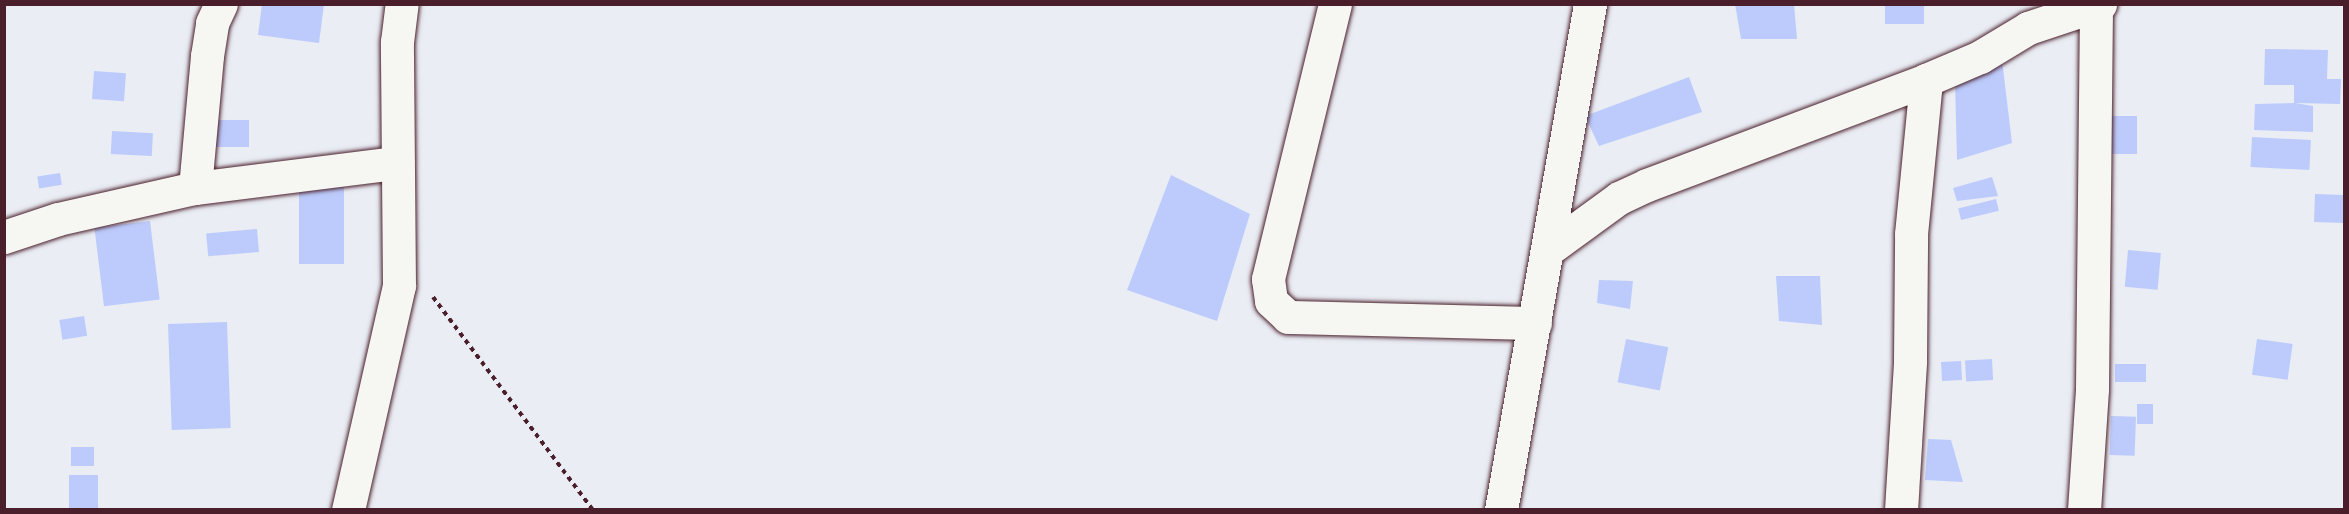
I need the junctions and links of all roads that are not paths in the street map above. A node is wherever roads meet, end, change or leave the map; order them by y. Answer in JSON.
{"nodes":[{"id":1,"x":221,"y":4,"type":"edge"},
{"id":2,"x":402,"y":4,"type":"edge"},
{"id":3,"x":1335,"y":4,"type":"edge"},
{"id":4,"x":1590,"y":4,"type":"edge"},
{"id":5,"x":2098,"y":5,"type":"edge"},
{"id":6,"x":1926,"y":80,"type":"junction"},
{"id":7,"x":397,"y":163,"type":"junction"},
{"id":8,"x":195,"y":188,"type":"junction"},
{"id":9,"x":4,"y":237,"type":"edge"},
{"id":10,"x":1549,"y":249,"type":"junction"},
{"id":11,"x":1536,"y":322,"type":"junction"},
{"id":12,"x":348,"y":510,"type":"edge"},
{"id":13,"x":1502,"y":510,"type":"edge"},
{"id":14,"x":1901,"y":510,"type":"edge"},
{"id":15,"x":2084,"y":510,"type":"edge"}],
"edges":[{"from":1,"to":8,"type":"street"},
{"from":2,"to":7,"type":"street"},
{"from":3,"to":11,"type":"street"},
{"from":4,"to":10,"type":"street"},
{"from":5,"to":6,"type":"street"},
{"from":5,"to":15,"type":"street"},
{"from":6,"to":10,"type":"street"},
{"from":6,"to":14,"type":"street"},
{"from":7,"to":8,"type":"street"},
{"from":7,"to":12,"type":"street"},
{"from":8,"to":9,"type":"street"},
{"from":10,"to":11,"type":"street"},
{"from":11,"to":13,"type":"street"}]}
